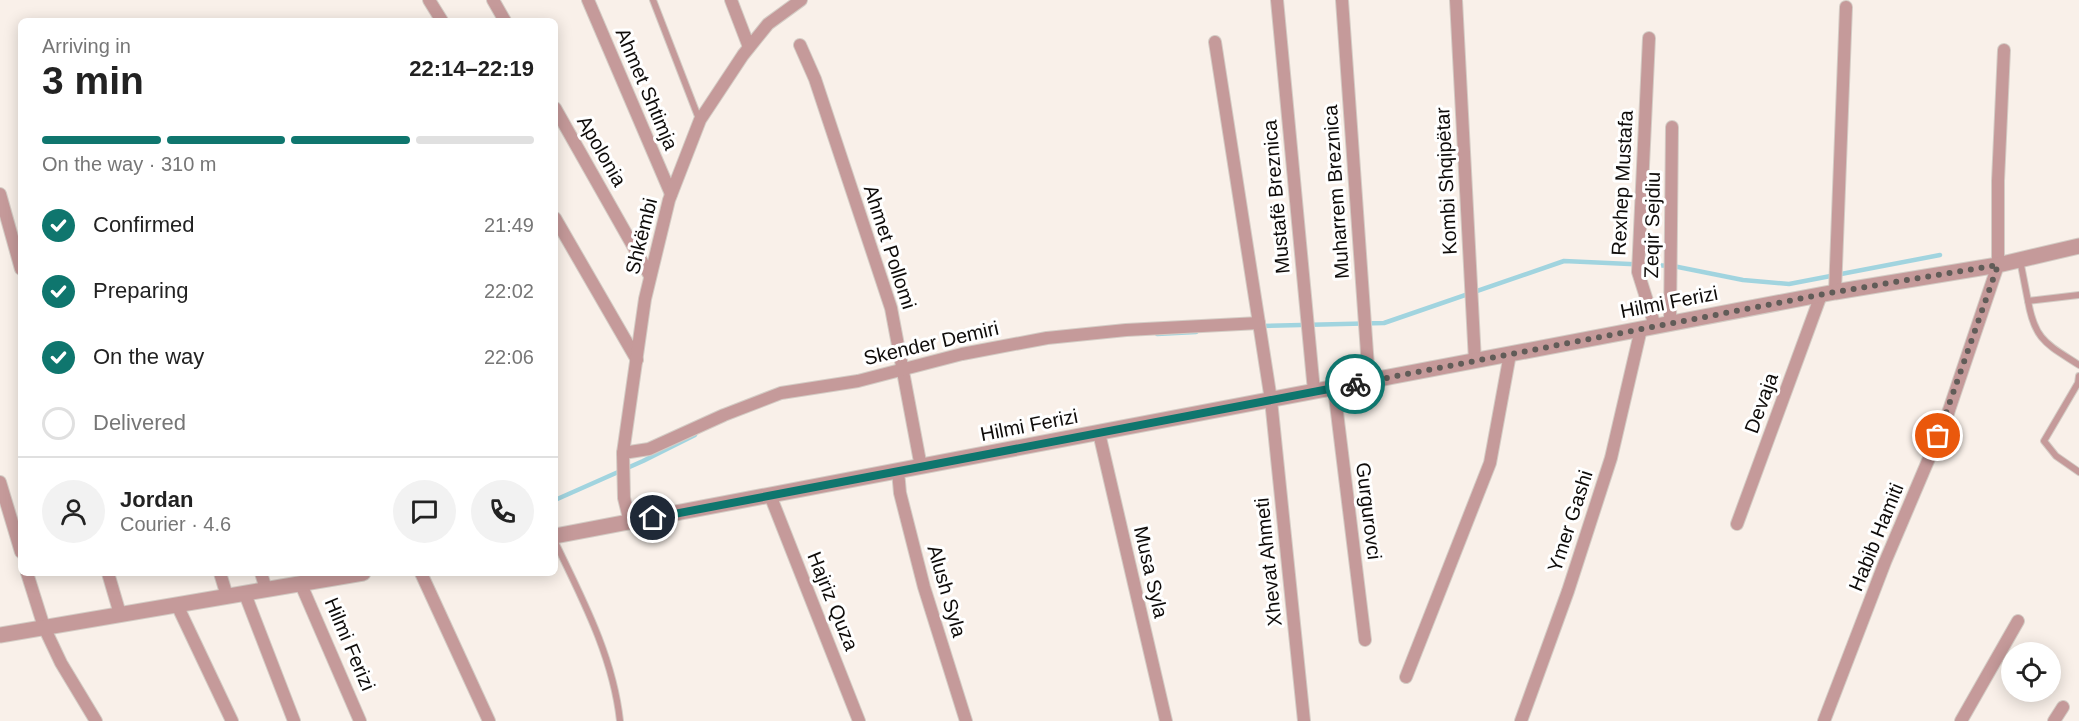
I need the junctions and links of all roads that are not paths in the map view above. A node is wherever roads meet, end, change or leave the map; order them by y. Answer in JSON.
{"nodes":[{"id":1,"x":429,"y":0,"type":"edge"},
{"id":2,"x":493,"y":0,"type":"edge"},
{"id":3,"x":588,"y":0,"type":"edge"},
{"id":4,"x":653,"y":0,"type":"edge"},
{"id":5,"x":732,"y":0,"type":"edge"},
{"id":6,"x":801,"y":0,"type":"edge"},
{"id":7,"x":1277,"y":0,"type":"edge"},
{"id":8,"x":1342,"y":0,"type":"edge"},
{"id":9,"x":1456,"y":0,"type":"edge"},
{"id":10,"x":1846,"y":7,"type":"dead end"},
{"id":11,"x":440,"y":18,"type":"edge"},
{"id":12,"x":503,"y":18,"type":"edge"},
{"id":13,"x":1649,"y":38,"type":"dead end"},
{"id":14,"x":1215,"y":42,"type":"dead end"},
{"id":15,"x":800,"y":45,"type":"dead end"},
{"id":16,"x":750,"y":47,"type":"junction"},
{"id":17,"x":2004,"y":50,"type":"dead end"},
{"id":18,"x":558,"y":113,"type":"edge"},
{"id":19,"x":700,"y":120,"type":"junction"},
{"id":20,"x":1672,"y":127,"type":"dead end"},
{"id":21,"x":0,"y":194,"type":"edge"},
{"id":22,"x":671,"y":194,"type":"junction"},
{"id":23,"x":558,"y":223,"type":"edge"},
{"id":24,"x":2079,"y":246,"type":"edge"},
{"id":25,"x":18,"y":258,"type":"edge"},
{"id":26,"x":2020,"y":260,"type":"junction"},
{"id":27,"x":1998,"y":265,"type":"junction"},
{"id":28,"x":650,"y":276,"type":"junction"},
{"id":29,"x":1830,"y":291,"type":"junction"},
{"id":30,"x":2079,"y":296,"type":"edge"},
{"id":31,"x":2028,"y":301,"type":"junction"},
{"id":32,"x":1671,"y":323,"type":"junction"},
{"id":33,"x":1260,"y":328,"type":"junction"},
{"id":34,"x":1648,"y":328,"type":"junction"},
{"id":35,"x":1510,"y":354,"type":"junction"},
{"id":36,"x":636,"y":360,"type":"junction"},
{"id":37,"x":1475,"y":361,"type":"junction"},
{"id":38,"x":2079,"y":364,"type":"edge"},
{"id":39,"x":905,"y":375,"type":"junction"},
{"id":40,"x":2079,"y":376,"type":"edge"},
{"id":41,"x":1369,"y":381,"type":"junction"},
{"id":42,"x":1334,"y":388,"type":"junction"},
{"id":43,"x":1314,"y":391,"type":"junction"},
{"id":44,"x":1271,"y":400,"type":"junction"},
{"id":45,"x":1099,"y":433,"type":"junction"},
{"id":46,"x":623,"y":458,"type":"junction"},
{"id":47,"x":921,"y":466,"type":"junction"},
{"id":48,"x":898,"y":471,"type":"junction"},
{"id":49,"x":2079,"y":472,"type":"edge"},
{"id":50,"x":0,"y":482,"type":"edge"},
{"id":51,"x":770,"y":495,"type":"junction"},
{"id":52,"x":630,"y":522,"type":"junction"},
{"id":53,"x":1737,"y":524,"type":"dead end"},
{"id":54,"x":558,"y":536,"type":"edge"},
{"id":55,"x":18,"y":542,"type":"edge"},
{"id":56,"x":558,"y":548,"type":"edge"},
{"id":57,"x":28,"y":576,"type":"edge"},
{"id":58,"x":109,"y":576,"type":"edge"},
{"id":59,"x":221,"y":576,"type":"edge"},
{"id":60,"x":262,"y":576,"type":"edge"},
{"id":61,"x":345,"y":576,"type":"edge"},
{"id":62,"x":422,"y":576,"type":"edge"},
{"id":63,"x":303,"y":583,"type":"junction"},
{"id":64,"x":266,"y":590,"type":"junction"},
{"id":65,"x":245,"y":594,"type":"junction"},
{"id":66,"x":227,"y":596,"type":"junction"},
{"id":67,"x":177,"y":605,"type":"junction"},
{"id":68,"x":120,"y":614,"type":"junction"},
{"id":69,"x":2018,"y":621,"type":"dead end"},
{"id":70,"x":44,"y":627,"type":"junction"},
{"id":71,"x":0,"y":635,"type":"edge"},
{"id":72,"x":1365,"y":640,"type":"dead end"},
{"id":73,"x":1406,"y":677,"type":"dead end"},
{"id":74,"x":2063,"y":707,"type":"dead end"},
{"id":75,"x":96,"y":721,"type":"edge"},
{"id":76,"x":232,"y":721,"type":"edge"},
{"id":77,"x":294,"y":721,"type":"edge"},
{"id":78,"x":360,"y":721,"type":"edge"},
{"id":79,"x":489,"y":721,"type":"edge"},
{"id":80,"x":620,"y":721,"type":"edge"},
{"id":81,"x":859,"y":721,"type":"edge"},
{"id":82,"x":966,"y":721,"type":"edge"},
{"id":83,"x":1166,"y":721,"type":"edge"},
{"id":84,"x":1304,"y":721,"type":"edge"},
{"id":85,"x":1521,"y":721,"type":"edge"},
{"id":86,"x":1824,"y":721,"type":"edge"},
{"id":87,"x":1961,"y":721,"type":"edge"},
{"id":88,"x":2054,"y":721,"type":"edge"}],
"edges":[{"from":1,"to":11,"type":"street"},
{"from":2,"to":12,"type":"street"},
{"from":3,"to":22,"type":"street","name":"Ahmet Shtimja"},
{"from":4,"to":19,"type":"lane"},
{"from":5,"to":16,"type":"street"},
{"from":6,"to":16,"type":"street","name":"Shkëmbi"},
{"from":7,"to":43,"type":"street","name":"Mustafë Breznica"},
{"from":8,"to":41,"type":"street","name":"Muharrem Breznica"},
{"from":9,"to":37,"type":"street","name":"Kombi Shqipëtar"},
{"from":10,"to":29,"type":"street"},
{"from":13,"to":34,"type":"street","name":"Rexhep Mustafa"},
{"from":14,"to":33,"type":"street","name":"Xhevat Ahmeti"},
{"from":15,"to":39,"type":"street","name":"Ahmet Pollomi"},
{"from":16,"to":19,"type":"street","name":"Shkëmbi"},
{"from":17,"to":27,"type":"street"},
{"from":18,"to":28,"type":"street","name":"Apolonia"},
{"from":19,"to":22,"type":"street","name":"Shkëmbi"},
{"from":20,"to":32,"type":"street","name":"Zeqir Sejdiu"},
{"from":21,"to":25,"type":"street"},
{"from":22,"to":28,"type":"street","name":"Shkëmbi"},
{"from":23,"to":36,"type":"street"},
{"from":24,"to":26,"type":"street","name":"Hilmi Ferizi"},
{"from":26,"to":27,"type":"street","name":"Hilmi Ferizi"},
{"from":26,"to":31,"type":"lane"},
{"from":27,"to":29,"type":"street","name":"Hilmi Ferizi"},
{"from":27,"to":86,"type":"street","name":"Habib Hamiti"},
{"from":28,"to":36,"type":"street","name":"Shkëmbi"},
{"from":29,"to":32,"type":"street","name":"Hilmi Ferizi"},
{"from":29,"to":53,"type":"street","name":"Devaja"},
{"from":30,"to":31,"type":"lane"},
{"from":31,"to":38,"type":"lane"},
{"from":32,"to":34,"type":"street","name":"Hilmi Ferizi"},
{"from":33,"to":39,"type":"street","name":"Skender Demiri"},
{"from":33,"to":44,"type":"street","name":"Xhevat Ahmeti"},
{"from":34,"to":35,"type":"street","name":"Hilmi Ferizi"},
{"from":34,"to":85,"type":"street","name":"Ymer Gashi"},
{"from":35,"to":37,"type":"street","name":"Hilmi Ferizi"},
{"from":35,"to":73,"type":"street"},
{"from":36,"to":46,"type":"street","name":"Shkëmbi"},
{"from":37,"to":41,"type":"street","name":"Hilmi Ferizi"},
{"from":39,"to":46,"type":"street","name":"Skender Demiri"},
{"from":39,"to":47,"type":"street","name":"Ahmet Pollomi"},
{"from":40,"to":49,"type":"lane"},
{"from":41,"to":42,"type":"street","name":"Hilmi Ferizi"},
{"from":42,"to":43,"type":"street","name":"Hilmi Ferizi"},
{"from":42,"to":72,"type":"street","name":"Gurgurovci"},
{"from":43,"to":44,"type":"street","name":"Hilmi Ferizi"},
{"from":44,"to":45,"type":"street","name":"Hilmi Ferizi"},
{"from":44,"to":84,"type":"street","name":"Xhevat Ahmeti"},
{"from":45,"to":47,"type":"street","name":"Hilmi Ferizi"},
{"from":45,"to":83,"type":"street","name":"Musa Syla"},
{"from":46,"to":52,"type":"street","name":"Shkëmbi"},
{"from":47,"to":48,"type":"street","name":"Hilmi Ferizi"},
{"from":48,"to":51,"type":"street","name":"Hilmi Ferizi"},
{"from":48,"to":82,"type":"street","name":"Alush Syla"},
{"from":50,"to":55,"type":"street"},
{"from":51,"to":52,"type":"street","name":"Hilmi Ferizi"},
{"from":51,"to":81,"type":"street","name":"Hajriz Quza"},
{"from":52,"to":54,"type":"street","name":"Hilmi Ferizi"},
{"from":56,"to":80,"type":"lane"},
{"from":57,"to":70,"type":"street"},
{"from":58,"to":68,"type":"street"},
{"from":59,"to":66,"type":"street"},
{"from":60,"to":64,"type":"street"},
{"from":61,"to":63,"type":"street","name":"Hilmi Ferizi"},
{"from":62,"to":79,"type":"street"},
{"from":63,"to":64,"type":"street","name":"Hilmi Ferizi"},
{"from":63,"to":78,"type":"street","name":"Hilmi Ferizi"},
{"from":64,"to":65,"type":"street","name":"Hilmi Ferizi"},
{"from":65,"to":66,"type":"street","name":"Hilmi Ferizi"},
{"from":65,"to":77,"type":"street"},
{"from":66,"to":67,"type":"street","name":"Hilmi Ferizi"},
{"from":67,"to":68,"type":"street","name":"Hilmi Ferizi"},
{"from":67,"to":76,"type":"street"},
{"from":68,"to":70,"type":"street","name":"Hilmi Ferizi"},
{"from":69,"to":87,"type":"street"},
{"from":70,"to":71,"type":"street","name":"Hilmi Ferizi"},
{"from":70,"to":75,"type":"street"},
{"from":74,"to":88,"type":"street"}]}
